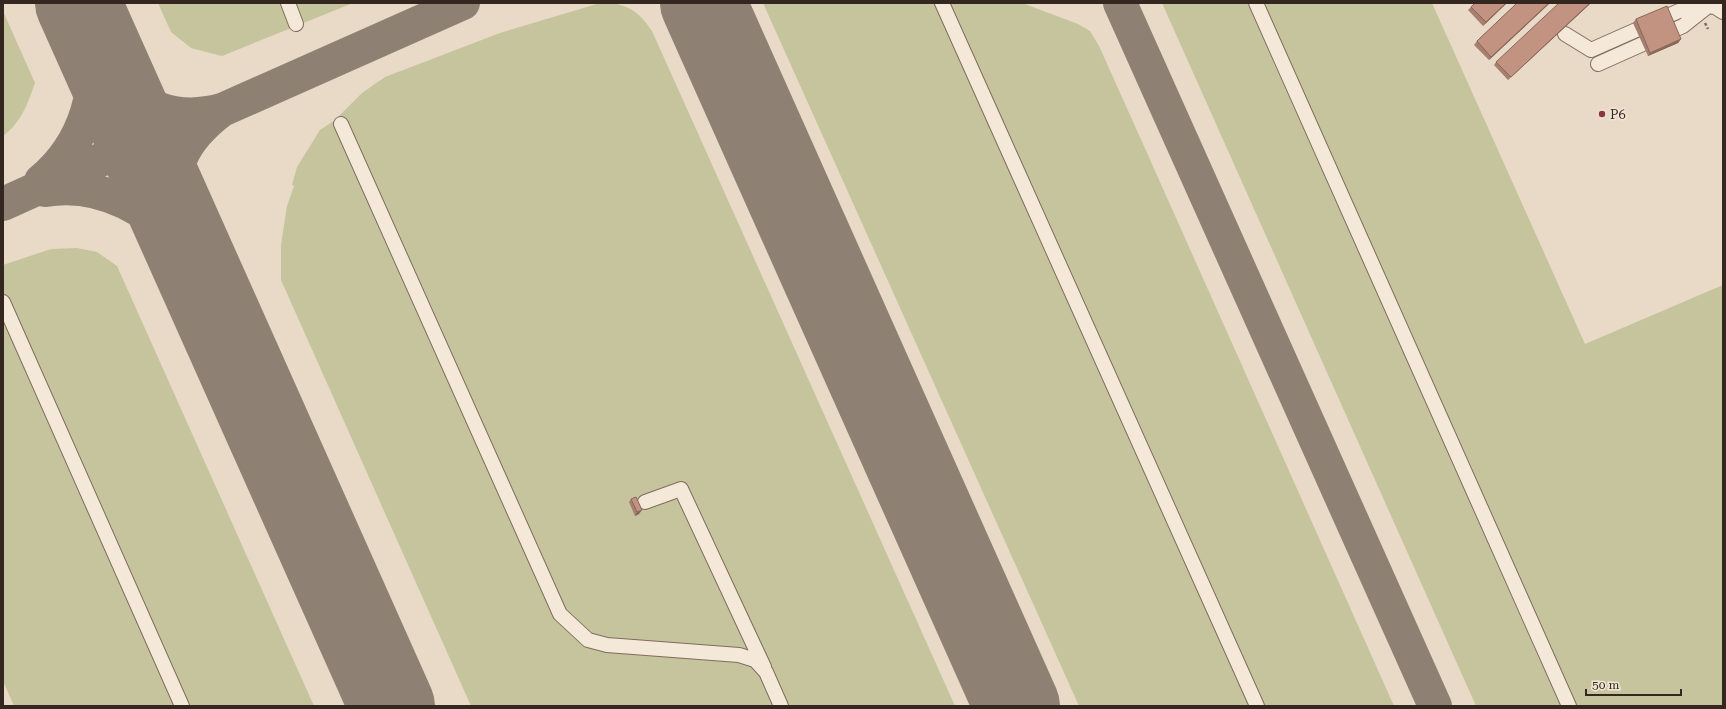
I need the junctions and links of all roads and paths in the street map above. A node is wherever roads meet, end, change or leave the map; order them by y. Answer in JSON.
{"nodes":[{"id":1,"x":288,"y":3,"type":"edge"},
{"id":2,"x":942,"y":3,"type":"edge"},
{"id":3,"x":1256,"y":3,"type":"edge"},
{"id":4,"x":1708,"y":6,"type":"junction"},
{"id":5,"x":1723,"y":12,"type":"edge"},
{"id":6,"x":296,"y":24,"type":"dead end"},
{"id":7,"x":1566,"y":34,"type":"dead end"},
{"id":8,"x":1598,"y":64,"type":"dead end"},
{"id":9,"x":341,"y":124,"type":"dead end"},
{"id":10,"x":3,"y":302,"type":"edge"},
{"id":11,"x":645,"y":502,"type":"dead end"},
{"id":12,"x":766,"y":672,"type":"junction"},
{"id":13,"x":182,"y":706,"type":"edge"},
{"id":14,"x":781,"y":706,"type":"edge"},
{"id":15,"x":1257,"y":706,"type":"edge"},
{"id":16,"x":1569,"y":706,"type":"edge"}],
"edges":[{"from":1,"to":6,"type":"lane"},
{"from":2,"to":15,"type":"lane"},
{"from":3,"to":16,"type":"lane"},
{"from":4,"to":5,"type":"lane"},
{"from":4,"to":7,"type":"lane"},
{"from":4,"to":8,"type":"lane"},
{"from":9,"to":12,"type":"lane"},
{"from":10,"to":13,"type":"lane"},
{"from":11,"to":12,"type":"lane"},
{"from":12,"to":14,"type":"lane"}]}
